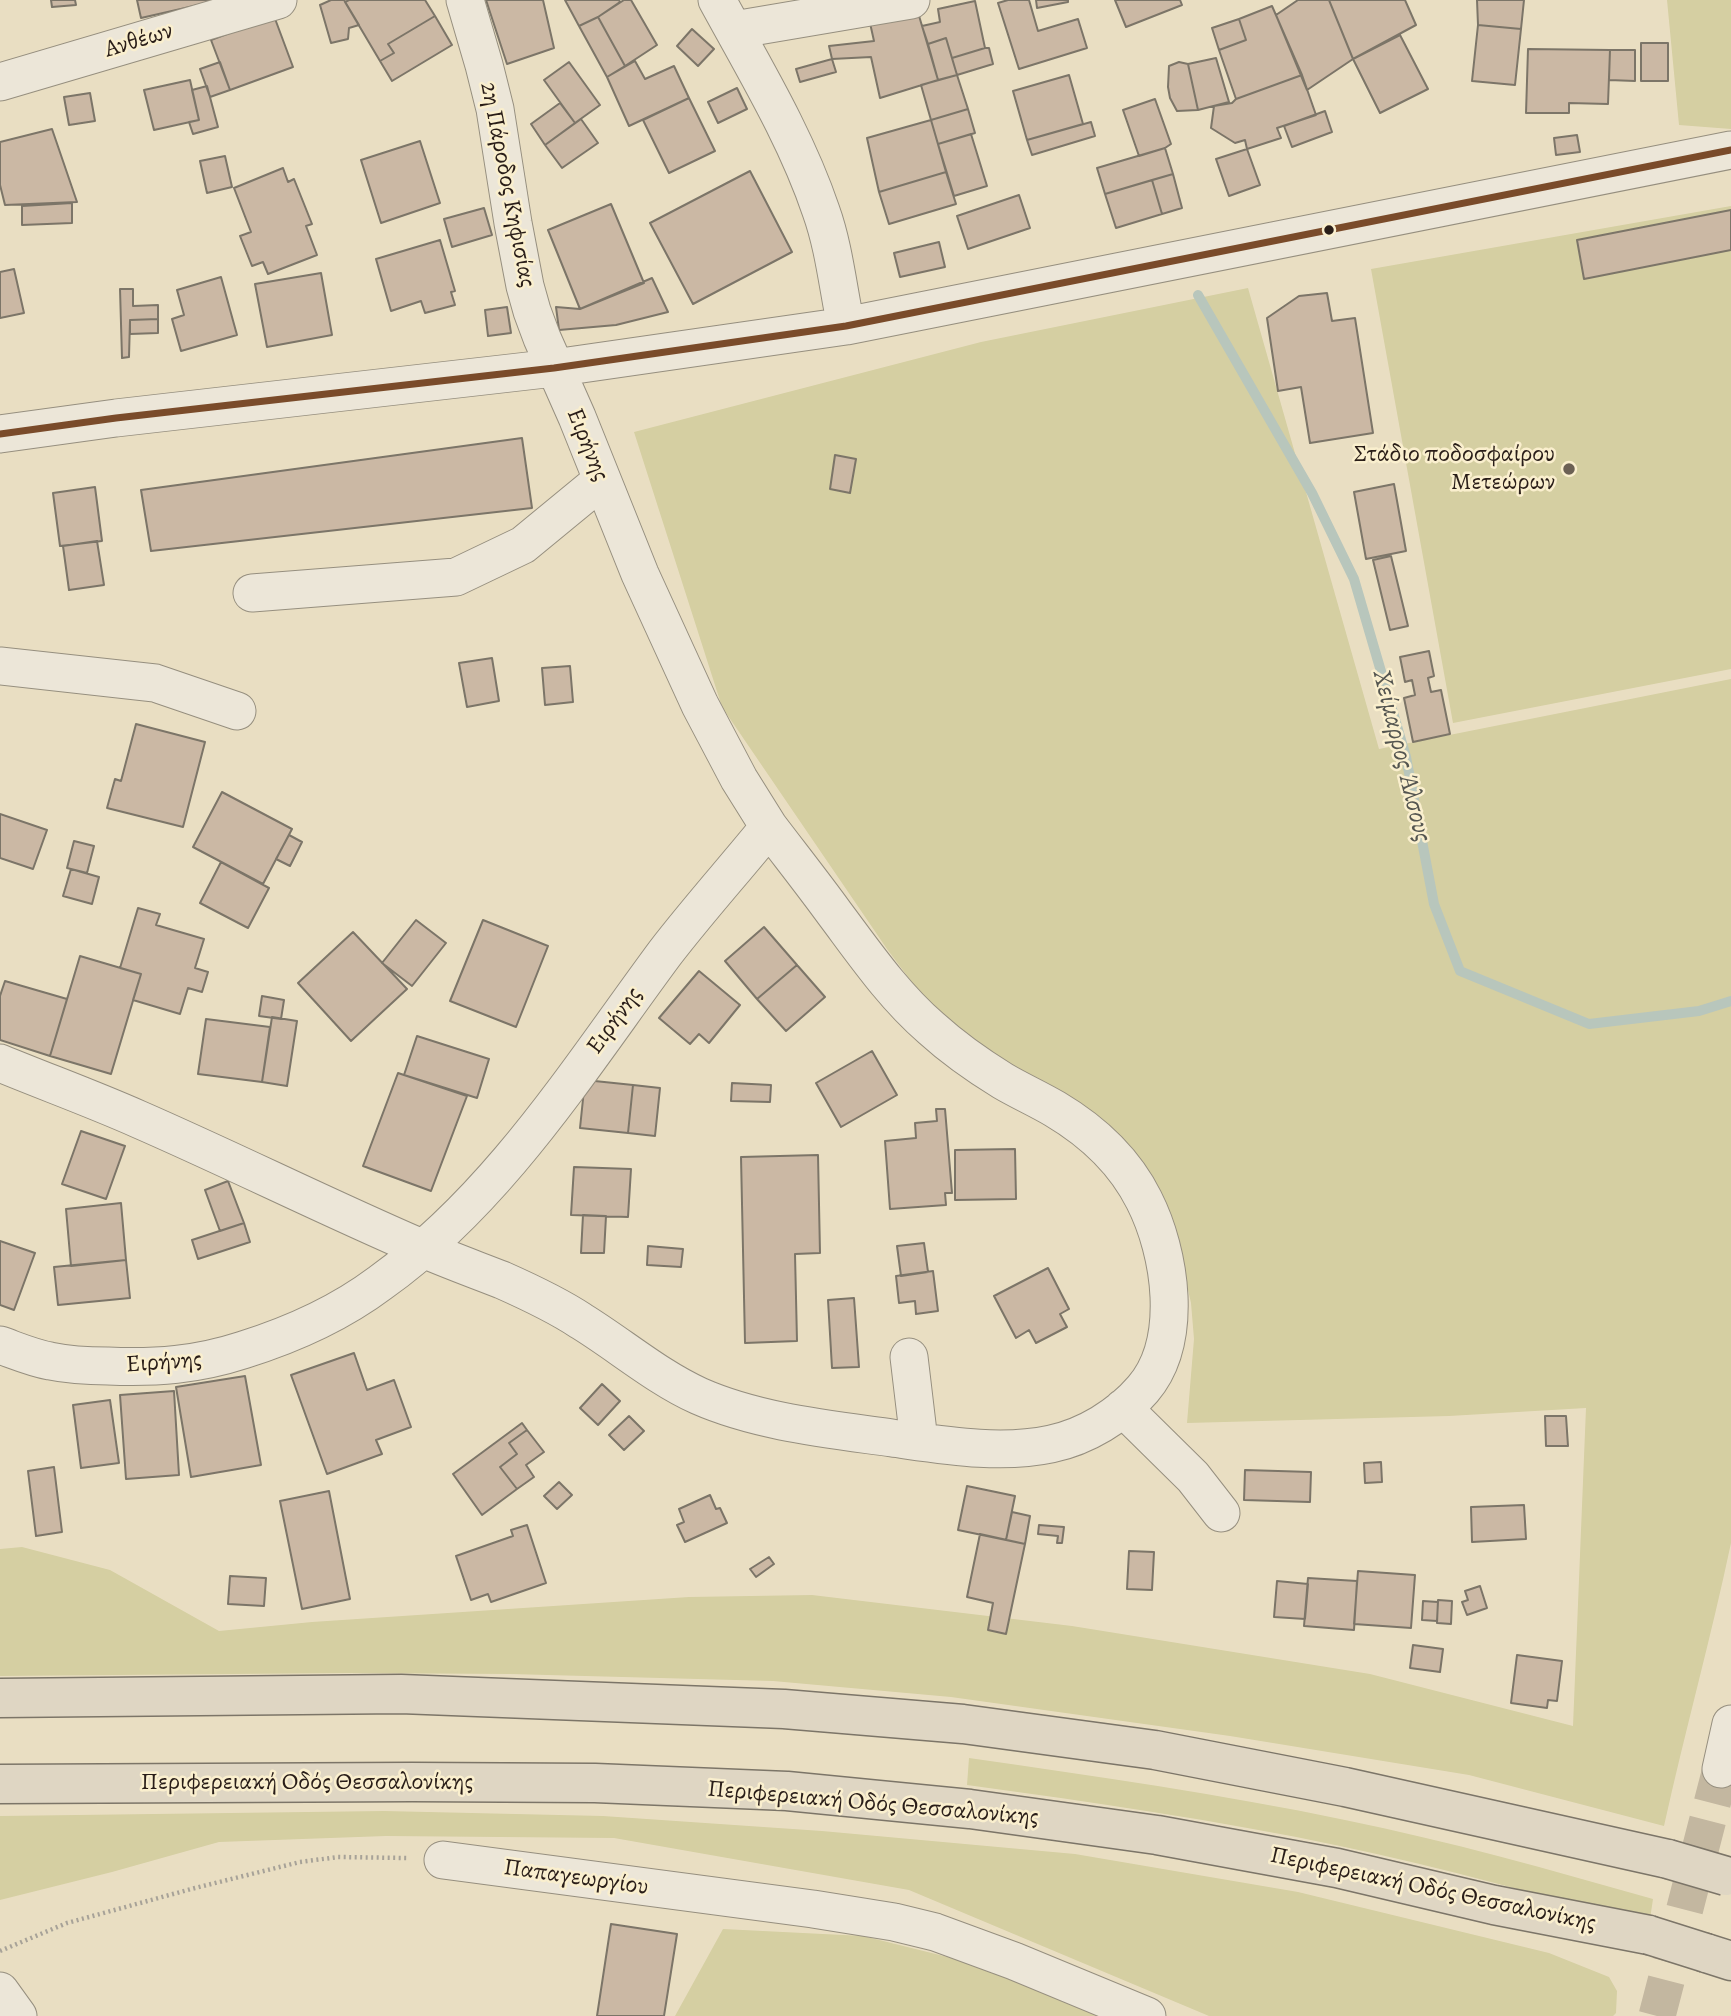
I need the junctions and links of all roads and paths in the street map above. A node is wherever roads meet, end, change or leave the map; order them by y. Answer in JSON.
{"nodes":[{"id":1,"x":278,"y":0,"type":"edge"},
{"id":2,"x":465,"y":0,"type":"edge"},
{"id":3,"x":911,"y":0,"type":"edge"},
{"id":4,"x":726,"y":15,"type":"edge"},
{"id":5,"x":0,"y":82,"type":"edge"},
{"id":6,"x":1731,"y":150,"type":"edge"},
{"id":7,"x":846,"y":326,"type":"junction"},
{"id":8,"x":554,"y":369,"type":"junction"},
{"id":9,"x":0,"y":433,"type":"edge"},
{"id":10,"x":603,"y":480,"type":"junction"},
{"id":11,"x":252,"y":593,"type":"dead end"},
{"id":12,"x":0,"y":666,"type":"edge"},
{"id":13,"x":237,"y":711,"type":"dead end"},
{"id":14,"x":769,"y":827,"type":"junction"},
{"id":15,"x":0,"y":1063,"type":"edge"},
{"id":16,"x":423,"y":1249,"type":"junction"},
{"id":17,"x":0,"y":1345,"type":"edge"},
{"id":18,"x":909,"y":1357,"type":"dead end"},
{"id":19,"x":1123,"y":1408,"type":"junction"},
{"id":20,"x":919,"y":1441,"type":"junction"},
{"id":21,"x":1221,"y":1513,"type":"dead end"},
{"id":22,"x":0,"y":1698,"type":"edge"},
{"id":23,"x":1731,"y":1724,"type":"edge"},
{"id":24,"x":1721,"y":1769,"type":"tunnel mouth"},
{"id":25,"x":0,"y":1784,"type":"edge"},
{"id":26,"x":443,"y":1860,"type":"joint"},
{"id":27,"x":1728,"y":1876,"type":"edge"},
{"id":28,"x":0,"y":1951,"type":"edge"},
{"id":29,"x":1718,"y":1957,"type":"edge"},
{"id":30,"x":0,"y":1991,"type":"edge"},
{"id":31,"x":18,"y":2016,"type":"edge"},
{"id":32,"x":1147,"y":2016,"type":"edge"}],
"edges":[{"from":1,"to":5,"type":"street","name":"Ανθέων"},
{"from":2,"to":8,"type":"street","name":"2η Πάροδος Κηφισίας"},
{"from":3,"to":4,"type":"street"},
{"from":4,"to":7,"type":"street"},
{"from":6,"to":7,"type":"street"},
{"from":7,"to":8,"type":"street"},
{"from":8,"to":9,"type":"street"},
{"from":8,"to":10,"type":"street","name":"Ειρήνης"},
{"from":10,"to":11,"type":"street"},
{"from":10,"to":14,"type":"street","name":"Ειρήνης"},
{"from":12,"to":13,"type":"street"},
{"from":14,"to":16,"type":"street","name":"Ειρήνης"},
{"from":14,"to":19,"type":"street"},
{"from":15,"to":16,"type":"street"},
{"from":16,"to":17,"type":"street","name":"Ειρήνης"},
{"from":16,"to":20,"type":"street"},
{"from":18,"to":20,"type":"street"},
{"from":19,"to":20,"type":"street"},
{"from":19,"to":21,"type":"street"},
{"from":22,"to":27,"type":"highway","bridge":true},
{"from":23,"to":24,"type":"street"},
{"from":25,"to":29,"type":"highway","name":"Περιφερειακή Οδός Θεσσαλονίκης","bridge":true},
{"from":26,"to":28,"type":"path"},
{"from":26,"to":32,"type":"street","name":"Παπαγεωργίου"},
{"from":30,"to":31,"type":"street"}]}
